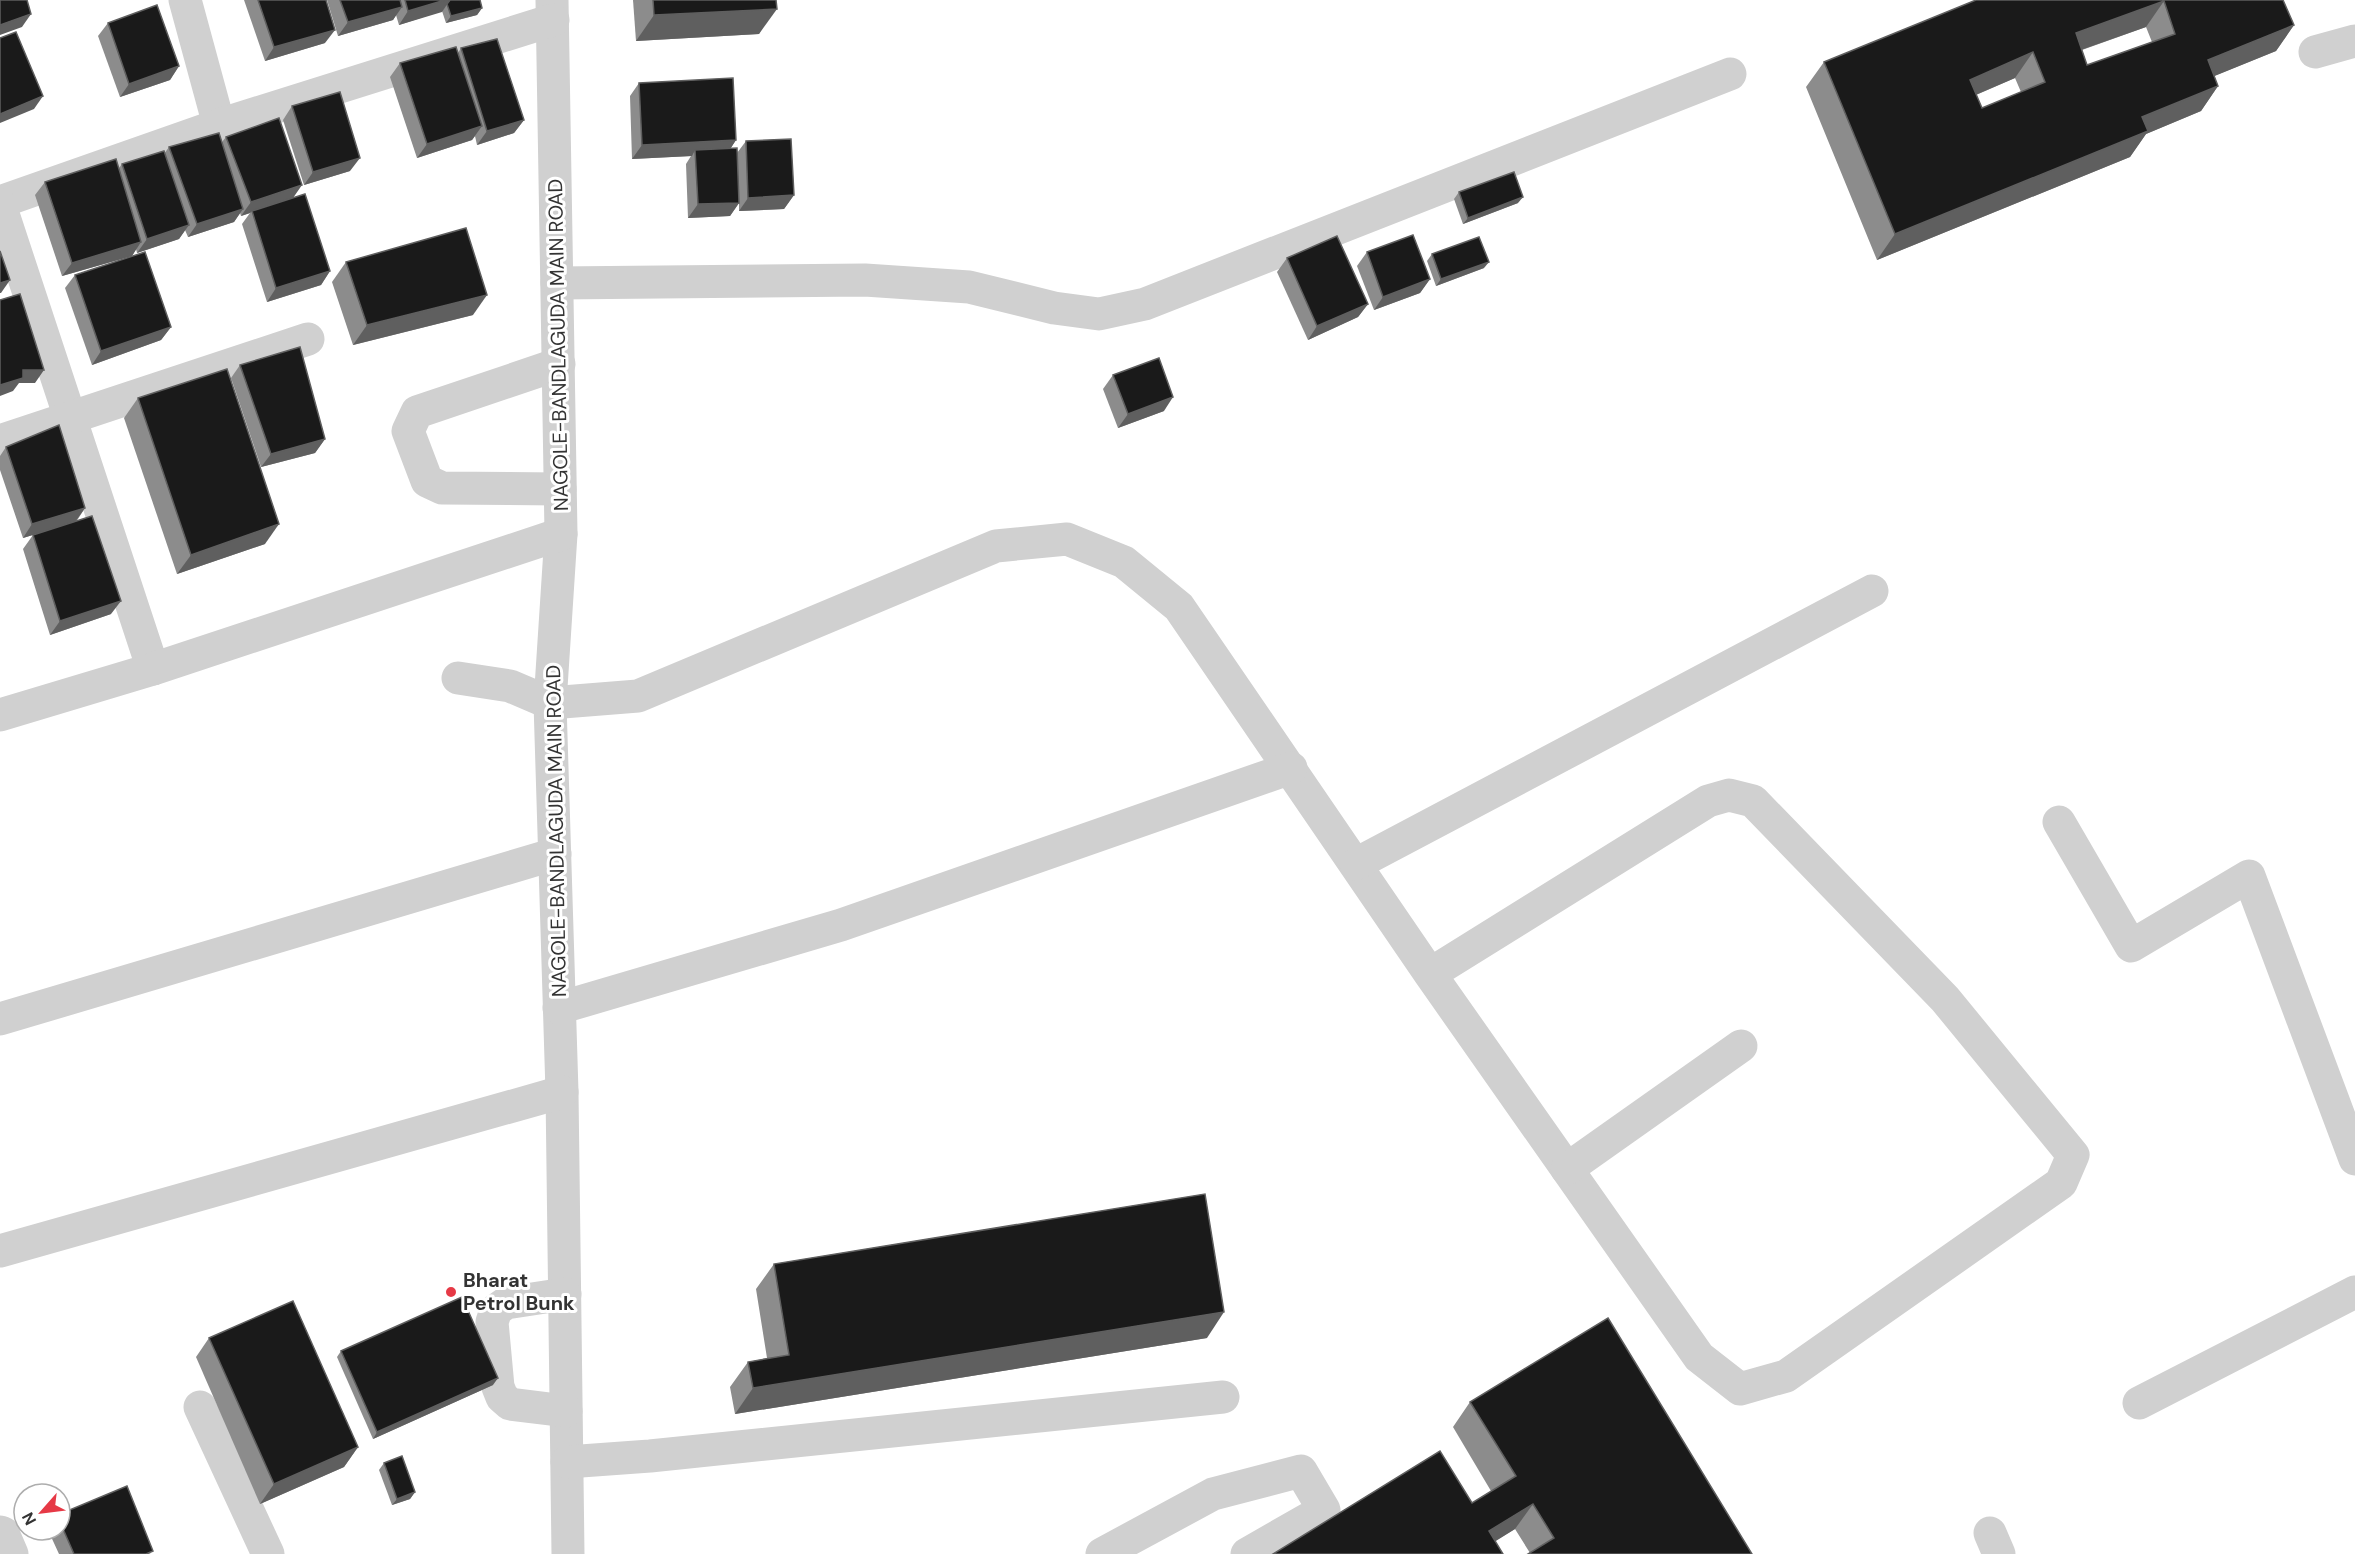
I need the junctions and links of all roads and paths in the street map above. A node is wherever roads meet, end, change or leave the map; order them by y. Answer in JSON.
{"nodes":[{"id":1,"x":185,"y":0,"type":"edge"},
{"id":2,"x":552,"y":10,"type":"edge"},
{"id":3,"x":2355,"y":41,"type":"edge"},
{"id":4,"x":2315,"y":52,"type":"dead end"},
{"id":5,"x":1730,"y":74,"type":"dead end"},
{"id":6,"x":219,"y":125,"type":"junction"},
{"id":7,"x":0,"y":204,"type":"edge"},
{"id":8,"x":557,"y":283,"type":"junction"},
{"id":9,"x":308,"y":339,"type":"dead end"},
{"id":10,"x":559,"y":364,"type":"junction"},
{"id":11,"x":70,"y":417,"type":"junction"},
{"id":12,"x":0,"y":441,"type":"edge"},
{"id":13,"x":560,"y":489,"type":"junction"},
{"id":14,"x":561,"y":534,"type":"junction"},
{"id":15,"x":1872,"y":591,"type":"dead end"},
{"id":16,"x":153,"y":669,"type":"junction"},
{"id":17,"x":458,"y":678,"type":"dead end"},
{"id":18,"x":550,"y":703,"type":"junction"},
{"id":19,"x":0,"y":715,"type":"edge"},
{"id":20,"x":1291,"y":768,"type":"junction"},
{"id":21,"x":2059,"y":822,"type":"dead end"},
{"id":22,"x":555,"y":854,"type":"junction"},
{"id":23,"x":1356,"y":864,"type":"junction"},
{"id":24,"x":1430,"y":974,"type":"junction"},
{"id":25,"x":559,"y":1008,"type":"junction"},
{"id":26,"x":0,"y":1019,"type":"edge"},
{"id":27,"x":1742,"y":1046,"type":"dead end"},
{"id":28,"x":562,"y":1092,"type":"junction"},
{"id":29,"x":2355,"y":1159,"type":"edge"},
{"id":30,"x":1567,"y":1169,"type":"junction"},
{"id":31,"x":0,"y":1251,"type":"edge"},
{"id":32,"x":2355,"y":1292,"type":"edge"},
{"id":33,"x":565,"y":1294,"type":"junction"},
{"id":34,"x":1222,"y":1397,"type":"dead end"},
{"id":35,"x":2139,"y":1403,"type":"dead end"},
{"id":36,"x":200,"y":1407,"type":"dead end"},
{"id":37,"x":566,"y":1411,"type":"junction"},
{"id":38,"x":567,"y":1462,"type":"junction"},
{"id":39,"x":268,"y":1554,"type":"edge"},
{"id":40,"x":568,"y":1554,"type":"edge"},
{"id":41,"x":1102,"y":1554,"type":"edge"},
{"id":42,"x":1247,"y":1554,"type":"edge"}],
"edges":[{"from":1,"to":6,"type":"street"},
{"from":2,"to":6,"type":"street"},
{"from":2,"to":8,"type":"street","name":"NAGOLE-BANDLAGUDA MAIN ROAD"},
{"from":3,"to":4,"type":"street"},
{"from":5,"to":8,"type":"street"},
{"from":6,"to":7,"type":"street"},
{"from":7,"to":11,"type":"street"},
{"from":8,"to":10,"type":"street","name":"NAGOLE-BANDLAGUDA MAIN ROAD"},
{"from":9,"to":11,"type":"street"},
{"from":10,"to":13,"type":"street","name":"NAGOLE-BANDLAGUDA MAIN ROAD"},
{"from":10,"to":13,"type":"street"},
{"from":11,"to":12,"type":"street"},
{"from":11,"to":16,"type":"street"},
{"from":13,"to":14,"type":"street","name":"NAGOLE-BANDLAGUDA MAIN ROAD"},
{"from":14,"to":16,"type":"street"},
{"from":14,"to":18,"type":"street","name":"NAGOLE-BANDLAGUDA MAIN ROAD"},
{"from":15,"to":23,"type":"street"},
{"from":16,"to":19,"type":"street"},
{"from":17,"to":18,"type":"street"},
{"from":18,"to":20,"type":"street"},
{"from":18,"to":22,"type":"street","name":"NAGOLE-BANDLAGUDA MAIN ROAD"},
{"from":20,"to":23,"type":"street"},
{"from":20,"to":25,"type":"street"},
{"from":21,"to":29,"type":"street"},
{"from":22,"to":25,"type":"street","name":"NAGOLE-BANDLAGUDA MAIN ROAD"},
{"from":22,"to":26,"type":"street"},
{"from":23,"to":24,"type":"street"},
{"from":24,"to":30,"type":"street"},
{"from":24,"to":30,"type":"street"},
{"from":25,"to":28,"type":"street","name":"NAGOLE-BANDLAGUDA MAIN ROAD"},
{"from":27,"to":30,"type":"street"},
{"from":28,"to":31,"type":"street"},
{"from":28,"to":33,"type":"street","name":"NAGOLE-BANDLAGUDA MAIN ROAD"},
{"from":32,"to":35,"type":"street"},
{"from":33,"to":37,"type":"street","name":"NAGOLE-BANDLAGUDA MAIN ROAD"},
{"from":33,"to":37,"type":"street"},
{"from":34,"to":38,"type":"street"},
{"from":36,"to":39,"type":"street"},
{"from":37,"to":38,"type":"street","name":"NAGOLE-BANDLAGUDA MAIN ROAD"},
{"from":38,"to":40,"type":"street","name":"NAGOLE-BANDLAGUDA MAIN ROAD"},
{"from":41,"to":42,"type":"street"}]}
